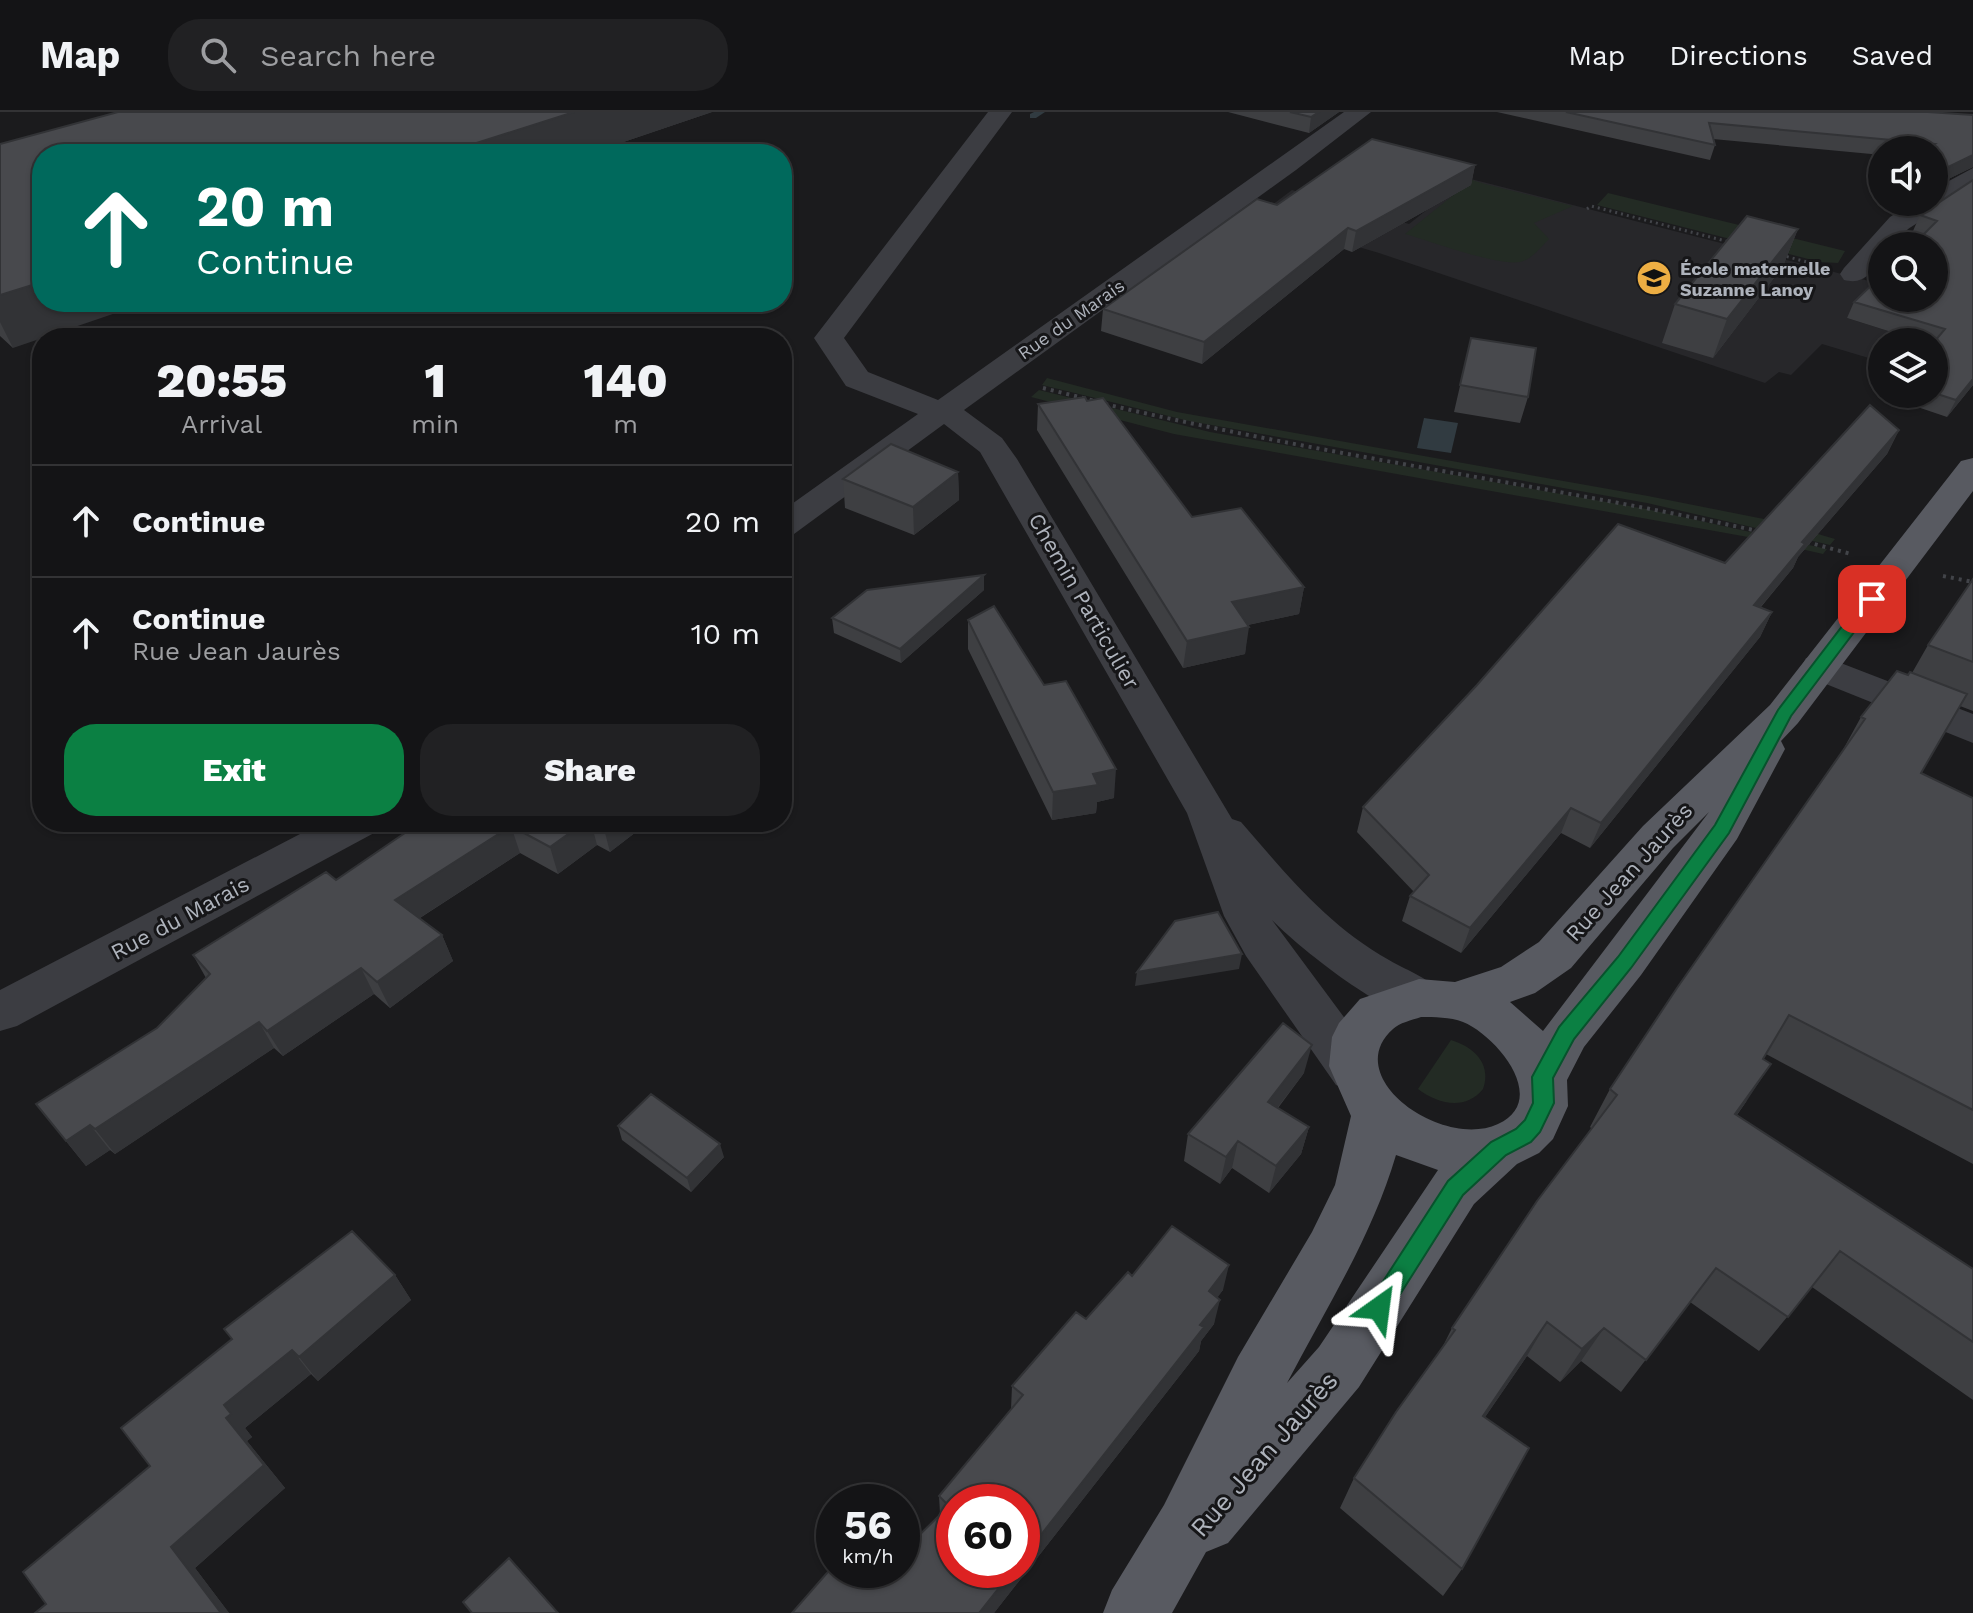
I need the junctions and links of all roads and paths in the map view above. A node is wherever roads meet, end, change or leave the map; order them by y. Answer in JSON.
{"nodes":[{"id":1,"x":1000,"y":112,"type":"edge"},
{"id":2,"x":1359,"y":112,"type":"edge"},
{"id":3,"x":1973,"y":176,"type":"edge"},
{"id":4,"x":1948,"y":191,"type":"edge"},
{"id":5,"x":1587,"y":209,"type":"dead end"},
{"id":6,"x":1910,"y":216,"type":"edge"},
{"id":7,"x":1746,"y":246,"type":"edge"},
{"id":8,"x":1777,"y":254,"type":"edge"},
{"id":9,"x":1854,"y":274,"type":"joint"},
{"id":10,"x":992,"y":374,"type":"junction"},
{"id":11,"x":939,"y":411,"type":"junction"},
{"id":12,"x":1973,"y":468,"type":"edge"},
{"id":13,"x":792,"y":520,"type":"edge"},
{"id":14,"x":1763,"y":532,"type":"edge"},
{"id":15,"x":1799,"y":541,"type":"edge"},
{"id":16,"x":1896,"y":567,"type":"junction"},
{"id":17,"x":1820,"y":667,"type":"junction"},
{"id":18,"x":1784,"y":714,"type":"junction"},
{"id":19,"x":1973,"y":729,"type":"edge"},
{"id":20,"x":1208,"y":813,"type":"junction"},
{"id":21,"x":340,"y":832,"type":"edge"},
{"id":22,"x":1438,"y":1000,"type":"junction"},
{"id":23,"x":0,"y":1012,"type":"edge"},
{"id":24,"x":1543,"y":1077,"type":"junction"},
{"id":25,"x":1365,"y":1092,"type":"junction"},
{"id":26,"x":1499,"y":1148,"type":"junction"},
{"id":27,"x":1151,"y":1589,"type":"edge"}],
"edges":[{"from":1,"to":11,"type":"street","name":"Chemin Particulier"},
{"from":2,"to":10,"type":"street","name":"Rue du Marais"},
{"from":3,"to":4,"type":"street"},
{"from":5,"to":7,"type":"path"},
{"from":6,"to":9,"type":"street"},
{"from":8,"to":9,"type":"path"},
{"from":10,"to":11,"type":"street","name":"Rue du Marais"},
{"from":10,"to":14,"type":"path"},
{"from":11,"to":13,"type":"street","name":"Rue du Marais"},
{"from":11,"to":20,"type":"street","name":"Chemin Particulier"},
{"from":12,"to":16,"type":"main road","name":"Rue Jean Jaurès"},
{"from":15,"to":16,"type":"path"},
{"from":16,"to":17,"type":"main road","name":"Rue Jean Jaurès"},
{"from":17,"to":18,"type":"main road","name":"Rue Jean Jaurès"},
{"from":17,"to":19,"type":"street"},
{"from":18,"to":22,"type":"main road","name":"Rue Jean Jaurès"},
{"from":18,"to":24,"type":"main road","name":"Rue Jean Jaurès"},
{"from":20,"to":22,"type":"street","name":"Chemin Particulier"},
{"from":20,"to":25,"type":"street","name":"Chemin Particulier"},
{"from":21,"to":23,"type":"street","name":"Rue du Marais"},
{"from":22,"to":24,"type":"main road"},
{"from":22,"to":25,"type":"main road"},
{"from":24,"to":26,"type":"main road"},
{"from":25,"to":26,"type":"main road"},
{"from":25,"to":27,"type":"main road","name":"Rue Jean Jaurès"},
{"from":26,"to":27,"type":"main road","name":"Rue Jean Jaurès"}]}
